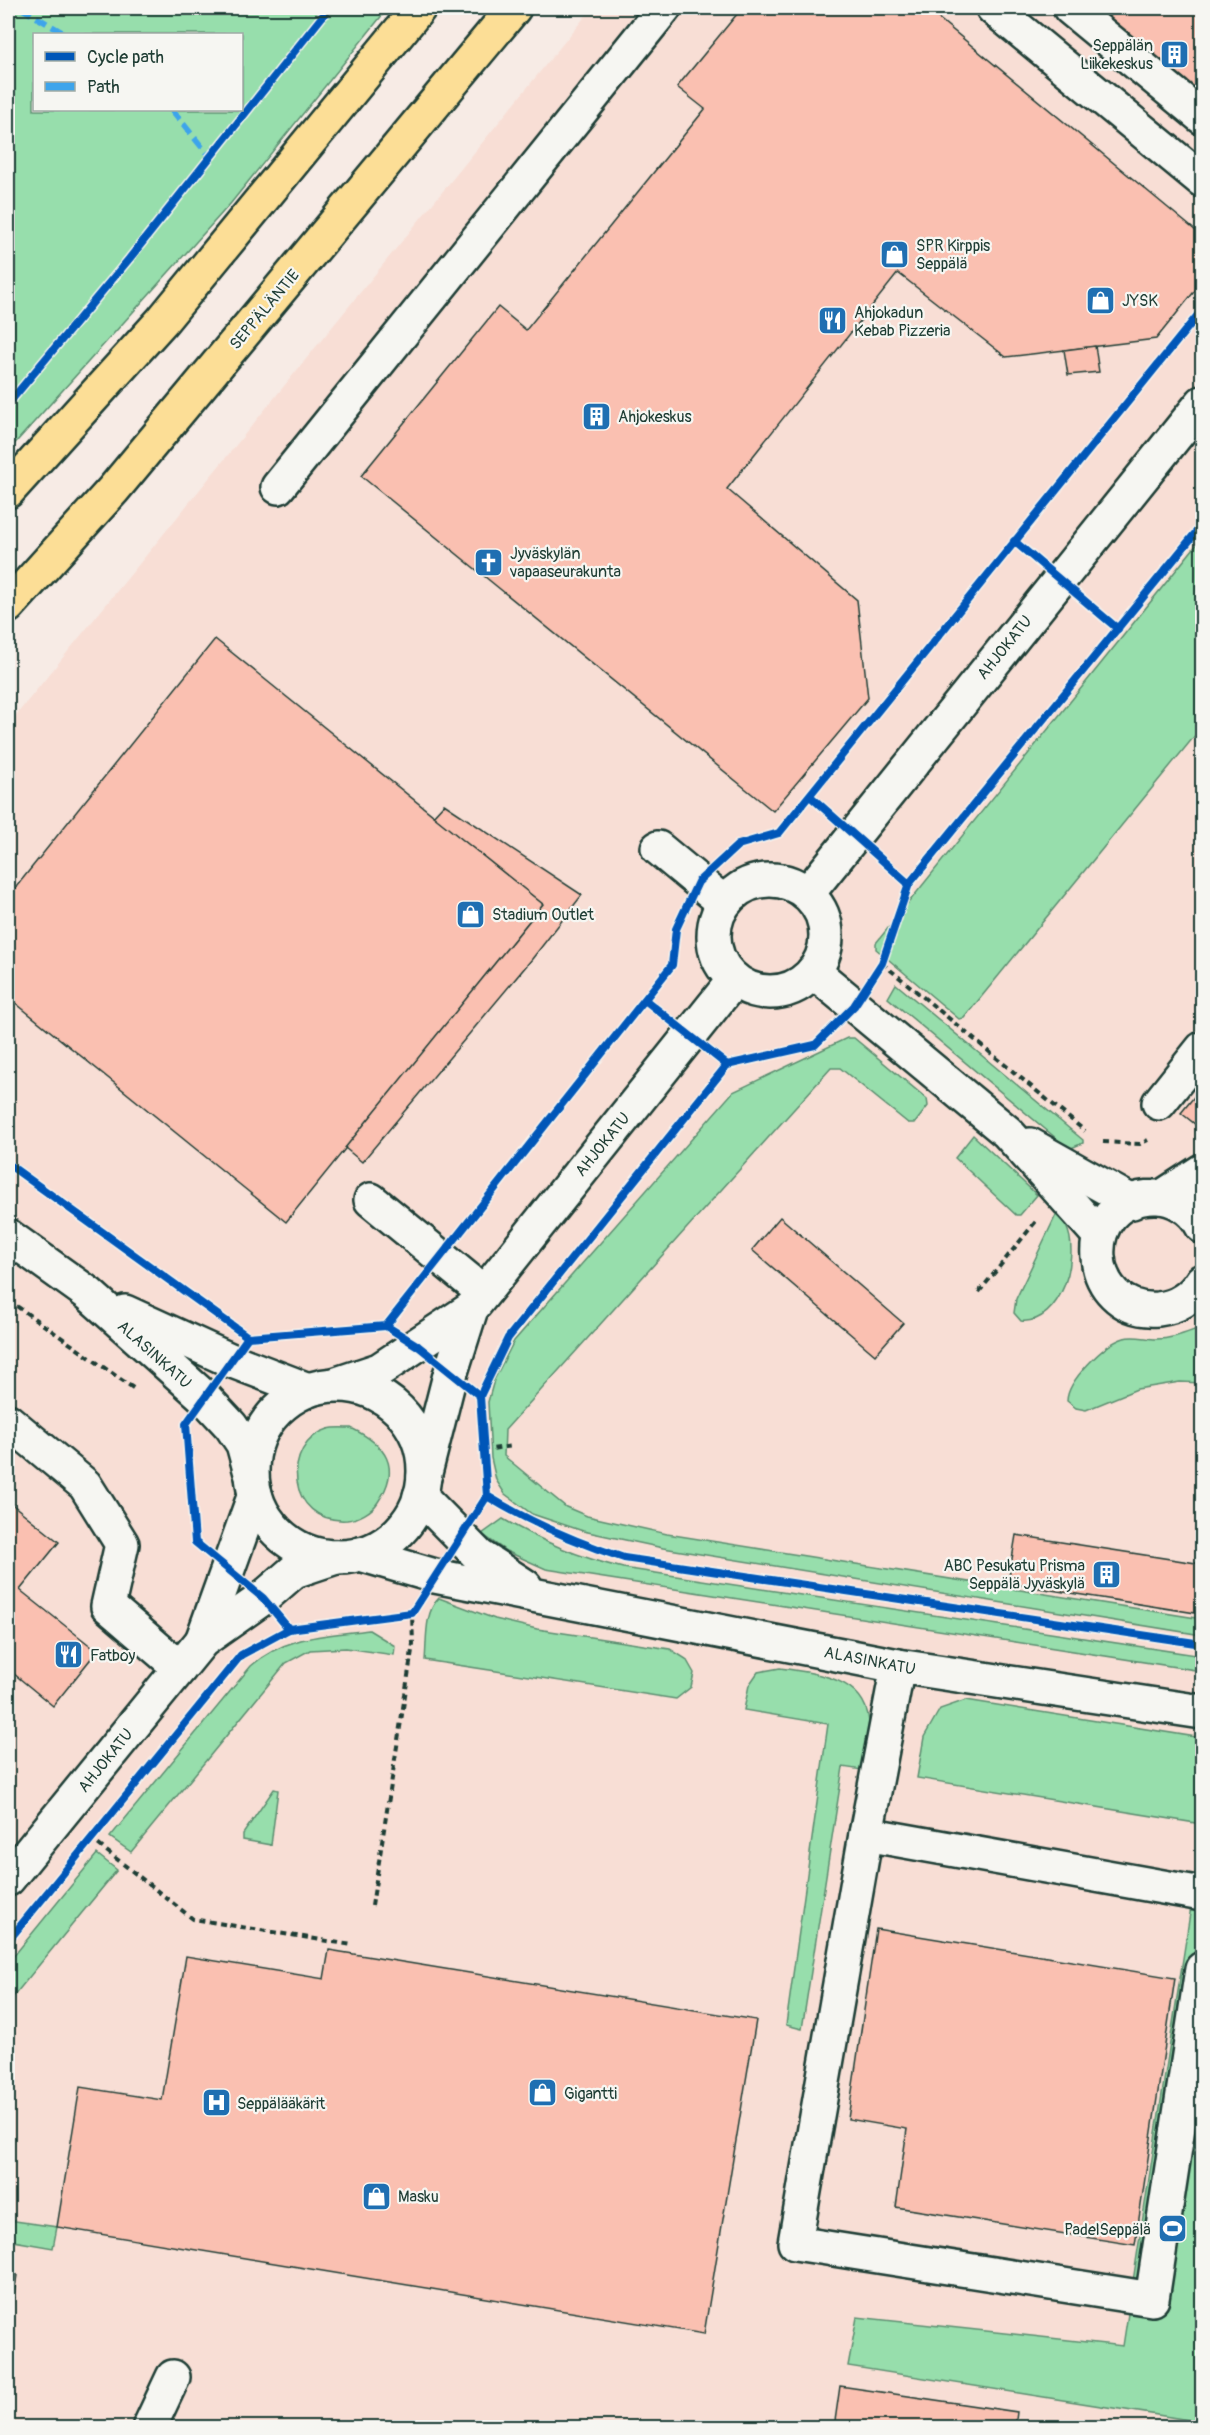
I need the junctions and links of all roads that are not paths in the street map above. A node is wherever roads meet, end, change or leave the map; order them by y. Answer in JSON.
{"nodes":[{"id":1,"x":420,"y":8,"type":"edge"},
{"id":2,"x":514,"y":8,"type":"edge"},
{"id":3,"x":663,"y":8,"type":"edge"},
{"id":4,"x":993,"y":8,"type":"edge"},
{"id":5,"x":1070,"y":8,"type":"edge"},
{"id":6,"x":1203,"y":117,"type":"edge"},
{"id":7,"x":1203,"y":180,"type":"edge"},
{"id":8,"x":1203,"y":403,"type":"edge"},
{"id":9,"x":278,"y":487,"type":"dead end"},
{"id":10,"x":8,"y":491,"type":"edge"},
{"id":11,"x":8,"y":606,"type":"edge"},
{"id":12,"x":658,"y":848,"type":"dead end"},
{"id":13,"x":808,"y":893,"type":"junction"},
{"id":14,"x":723,"y":902,"type":"junction"},
{"id":15,"x":814,"y":972,"type":"junction"},
{"id":16,"x":734,"y":980,"type":"junction"},
{"id":17,"x":1203,"y":1049,"type":"edge"},
{"id":18,"x":1159,"y":1103,"type":"dead end"},
{"id":19,"x":1007,"y":1132,"type":"junction"},
{"id":20,"x":1203,"y":1171,"type":"edge"},
{"id":21,"x":1147,"y":1199,"type":"junction"},
{"id":22,"x":371,"y":1200,"type":"dead end"},
{"id":23,"x":1202,"y":1223,"type":"edge"},
{"id":24,"x":1100,"y":1235,"type":"junction"},
{"id":25,"x":8,"y":1236,"type":"edge"},
{"id":26,"x":1203,"y":1281,"type":"edge"},
{"id":27,"x":88,"y":1294,"type":"junction"},
{"id":28,"x":477,"y":1301,"type":"junction"},
{"id":29,"x":1189,"y":1310,"type":"edge"},
{"id":30,"x":321,"y":1387,"type":"junction"},
{"id":31,"x":8,"y":1421,"type":"edge"},
{"id":32,"x":253,"y":1486,"type":"junction"},
{"id":33,"x":422,"y":1486,"type":"junction"},
{"id":34,"x":348,"y":1555,"type":"junction"},
{"id":35,"x":540,"y":1595,"type":"junction"},
{"id":36,"x":202,"y":1641,"type":"junction"},
{"id":37,"x":898,"y":1666,"type":"junction"},
{"id":38,"x":180,"y":1668,"type":"junction"},
{"id":39,"x":1203,"y":1712,"type":"edge"},
{"id":40,"x":866,"y":1834,"type":"junction"},
{"id":41,"x":9,"y":1874,"type":"edge"},
{"id":42,"x":1203,"y":1894,"type":"edge"},
{"id":43,"x":1203,"y":1969,"type":"edge"},
{"id":44,"x":173,"y":2377,"type":"dead end"},
{"id":45,"x":149,"y":2427,"type":"edge"}],
"edges":[{"from":1,"to":10,"type":"main road"},
{"from":2,"to":11,"type":"main road","name":"SEPPÄLÄNTIE"},
{"from":3,"to":9,"type":"street"},
{"from":4,"to":7,"type":"street"},
{"from":5,"to":6,"type":"street"},
{"from":8,"to":13,"type":"street","name":"AHJOKATU"},
{"from":12,"to":14,"type":"street"},
{"from":13,"to":14,"type":"street"},
{"from":13,"to":15,"type":"street"},
{"from":14,"to":16,"type":"street"},
{"from":15,"to":16,"type":"street"},
{"from":15,"to":19,"type":"street"},
{"from":16,"to":28,"type":"street","name":"AHJOKATU"},
{"from":17,"to":18,"type":"street"},
{"from":19,"to":21,"type":"street"},
{"from":19,"to":24,"type":"street"},
{"from":20,"to":21,"type":"street"},
{"from":21,"to":23,"type":"street"},
{"from":21,"to":24,"type":"street"},
{"from":22,"to":28,"type":"street"},
{"from":24,"to":29,"type":"street"},
{"from":25,"to":27,"type":"street","name":"ALASINKATU"},
{"from":26,"to":29,"type":"street"},
{"from":27,"to":30,"type":"street","name":"ALASINKATU"},
{"from":27,"to":32,"type":"street","name":"ALASINKATU"},
{"from":28,"to":30,"type":"street","name":"AHJOKATU"},
{"from":28,"to":33,"type":"street","name":"AHJOKATU"},
{"from":30,"to":32,"type":"street"},
{"from":30,"to":33,"type":"street"},
{"from":31,"to":38,"type":"street"},
{"from":32,"to":34,"type":"street"},
{"from":32,"to":36,"type":"street","name":"AHJOKATU"},
{"from":33,"to":34,"type":"street"},
{"from":33,"to":35,"type":"street","name":"ALASINKATU"},
{"from":34,"to":35,"type":"street","name":"ALASINKATU"},
{"from":34,"to":36,"type":"street","name":"AHJOKATU"},
{"from":35,"to":37,"type":"street","name":"ALASINKATU"},
{"from":36,"to":38,"type":"street","name":"AHJOKATU"},
{"from":37,"to":39,"type":"street","name":"ALASINKATU"},
{"from":37,"to":40,"type":"street"},
{"from":38,"to":41,"type":"street","name":"AHJOKATU"},
{"from":40,"to":42,"type":"street"},
{"from":40,"to":43,"type":"street"},
{"from":44,"to":45,"type":"street"}]}
